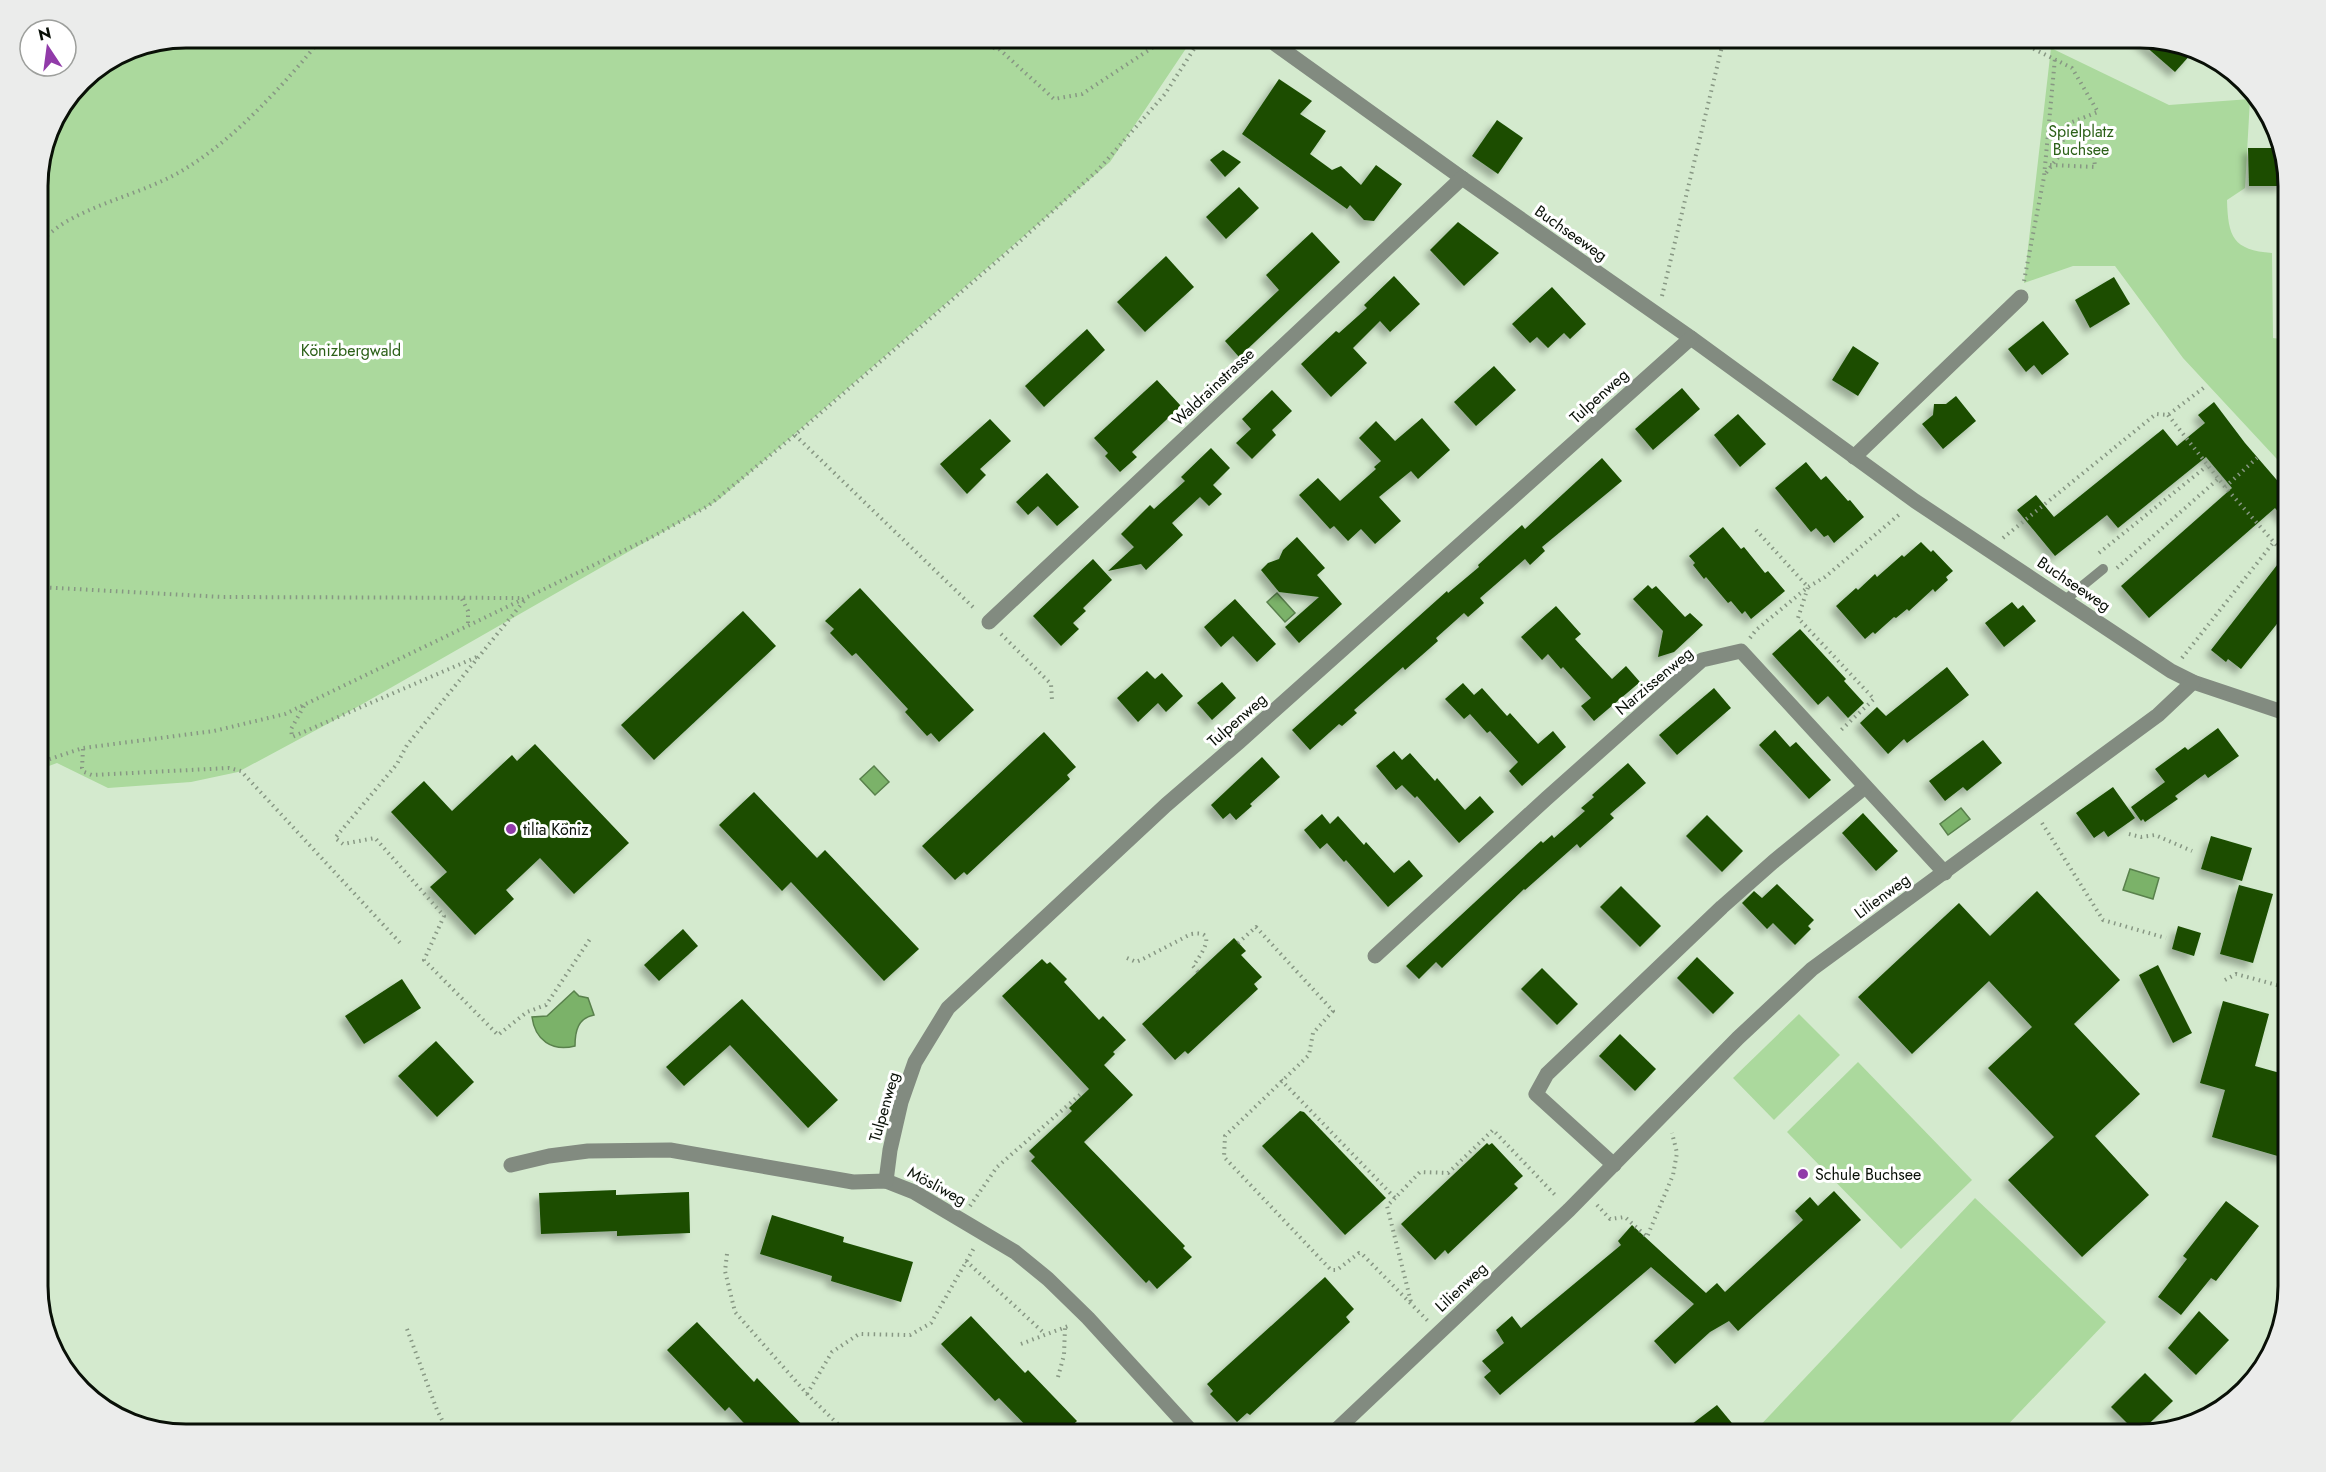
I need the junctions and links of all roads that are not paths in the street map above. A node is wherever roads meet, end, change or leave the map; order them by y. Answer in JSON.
{"nodes":[{"id":1,"x":1281,"y":48,"type":"edge"},
{"id":2,"x":1462,"y":178,"type":"junction"},
{"id":3,"x":2021,"y":297,"type":"road end"},
{"id":4,"x":1691,"y":338,"type":"junction"},
{"id":5,"x":1854,"y":457,"type":"junction"},
{"id":6,"x":2108,"y":569,"type":"road end"},
{"id":7,"x":2065,"y":600,"type":"junction"},
{"id":8,"x":989,"y":622,"type":"road end"},
{"id":9,"x":2193,"y":682,"type":"junction"},
{"id":10,"x":2278,"y":710,"type":"edge"},
{"id":11,"x":1865,"y":787,"type":"junction"},
{"id":12,"x":1945,"y":873,"type":"junction"},
{"id":13,"x":1375,"y":956,"type":"dead end"},
{"id":14,"x":511,"y":1165,"type":"dead end"},
{"id":15,"x":1614,"y":1165,"type":"junction"},
{"id":16,"x":886,"y":1181,"type":"junction"},
{"id":17,"x":1185,"y":1424,"type":"edge"},
{"id":18,"x":1342,"y":1424,"type":"edge"}],
"edges":[{"from":1,"to":2,"type":"street","name":"Buchseeweg"},
{"from":2,"to":4,"type":"street","name":"Buchseeweg"},
{"from":2,"to":8,"type":"street","name":"Waldrainstrasse"},
{"from":3,"to":5,"type":"street"},
{"from":4,"to":5,"type":"street","name":"Buchseeweg"},
{"from":4,"to":16,"type":"street","name":"Tulpenweg"},
{"from":5,"to":7,"type":"street","name":"Buchseeweg"},
{"from":6,"to":7,"type":"lane"},
{"from":7,"to":9,"type":"street","name":"Buchseeweg"},
{"from":9,"to":10,"type":"street","name":"Buchseeweg"},
{"from":9,"to":12,"type":"street","name":"Lilienweg"},
{"from":11,"to":12,"type":"street"},
{"from":11,"to":13,"type":"street","name":"Narzissenweg"},
{"from":11,"to":15,"type":"street"},
{"from":12,"to":15,"type":"street","name":"Lilienweg"},
{"from":14,"to":16,"type":"street","name":"Mösliweg"},
{"from":15,"to":18,"type":"street","name":"Lilienweg"},
{"from":16,"to":17,"type":"street","name":"Mösliweg"}]}
